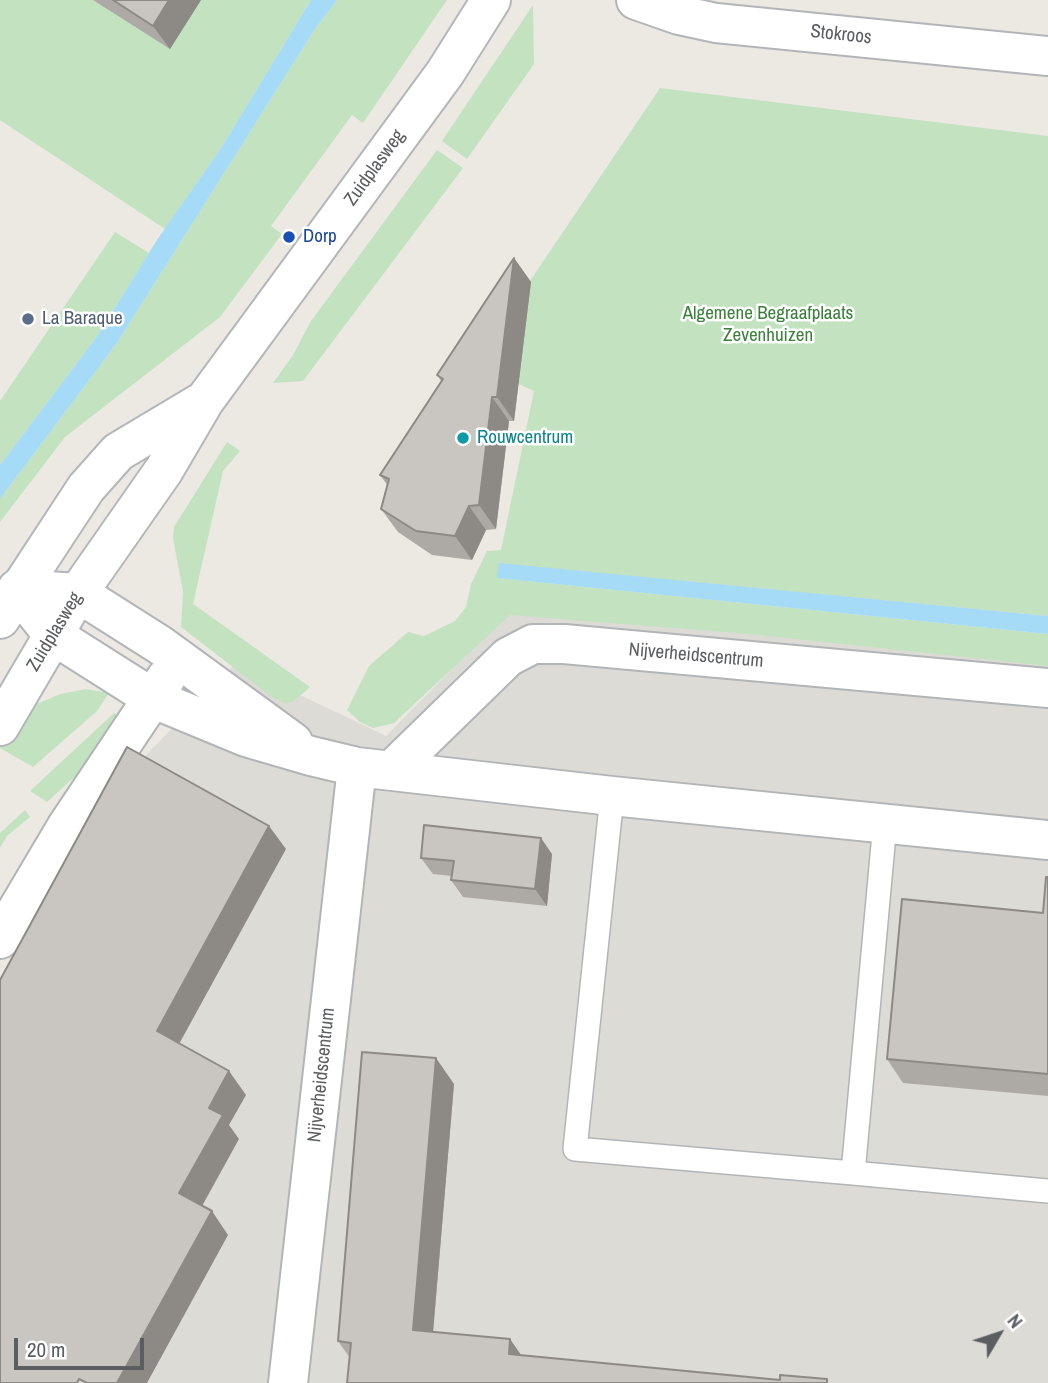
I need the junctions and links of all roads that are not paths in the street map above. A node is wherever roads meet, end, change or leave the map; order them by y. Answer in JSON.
{"nodes":[{"id":1,"x":491,"y":0,"type":"edge"},
{"id":2,"x":636,"y":0,"type":"edge"},
{"id":3,"x":1048,"y":56,"type":"edge"},
{"id":4,"x":205,"y":400,"type":"junction"},
{"id":5,"x":78,"y":593,"type":"junction"},
{"id":6,"x":6,"y":595,"type":"edge"},
{"id":7,"x":53,"y":635,"type":"junction"},
{"id":8,"x":177,"y":659,"type":"junction"},
{"id":9,"x":1048,"y":688,"type":"edge"},
{"id":10,"x":154,"y":699,"type":"junction"},
{"id":11,"x":0,"y":726,"type":"edge"},
{"id":12,"x":311,"y":756,"type":"junction"},
{"id":13,"x":374,"y":768,"type":"junction"},
{"id":14,"x":612,"y":796,"type":"junction"},
{"id":15,"x":885,"y":823,"type":"junction"},
{"id":16,"x":1048,"y":839,"type":"edge"},
{"id":17,"x":0,"y":939,"type":"edge"},
{"id":18,"x":853,"y":1172,"type":"junction"},
{"id":19,"x":1048,"y":1191,"type":"edge"},
{"id":20,"x":288,"y":1383,"type":"edge"}],
"edges":[{"from":1,"to":4,"type":"street","name":"Zuidplasweg"},
{"from":2,"to":3,"type":"street","name":"Stokroos"},
{"from":4,"to":5,"type":"street","name":"Zuidplasweg"},
{"from":4,"to":6,"type":"street","name":"Zuidplasweg"},
{"from":5,"to":6,"type":"street"},
{"from":5,"to":7,"type":"street","name":"Zuidplasweg"},
{"from":5,"to":8,"type":"street"},
{"from":6,"to":7,"type":"street"},
{"from":7,"to":10,"type":"street"},
{"from":7,"to":11,"type":"street","name":"Zuidplasweg"},
{"from":8,"to":10,"type":"street"},
{"from":8,"to":12,"type":"street"},
{"from":9,"to":13,"type":"street","name":"Nijverheidscentrum"},
{"from":10,"to":12,"type":"street"},
{"from":10,"to":17,"type":"street"},
{"from":12,"to":13,"type":"street"},
{"from":13,"to":14,"type":"street"},
{"from":13,"to":20,"type":"street","name":"Nijverheidscentrum"},
{"from":14,"to":15,"type":"street"},
{"from":14,"to":18,"type":"lane"},
{"from":15,"to":16,"type":"street"},
{"from":15,"to":18,"type":"lane"},
{"from":18,"to":19,"type":"lane"}]}
